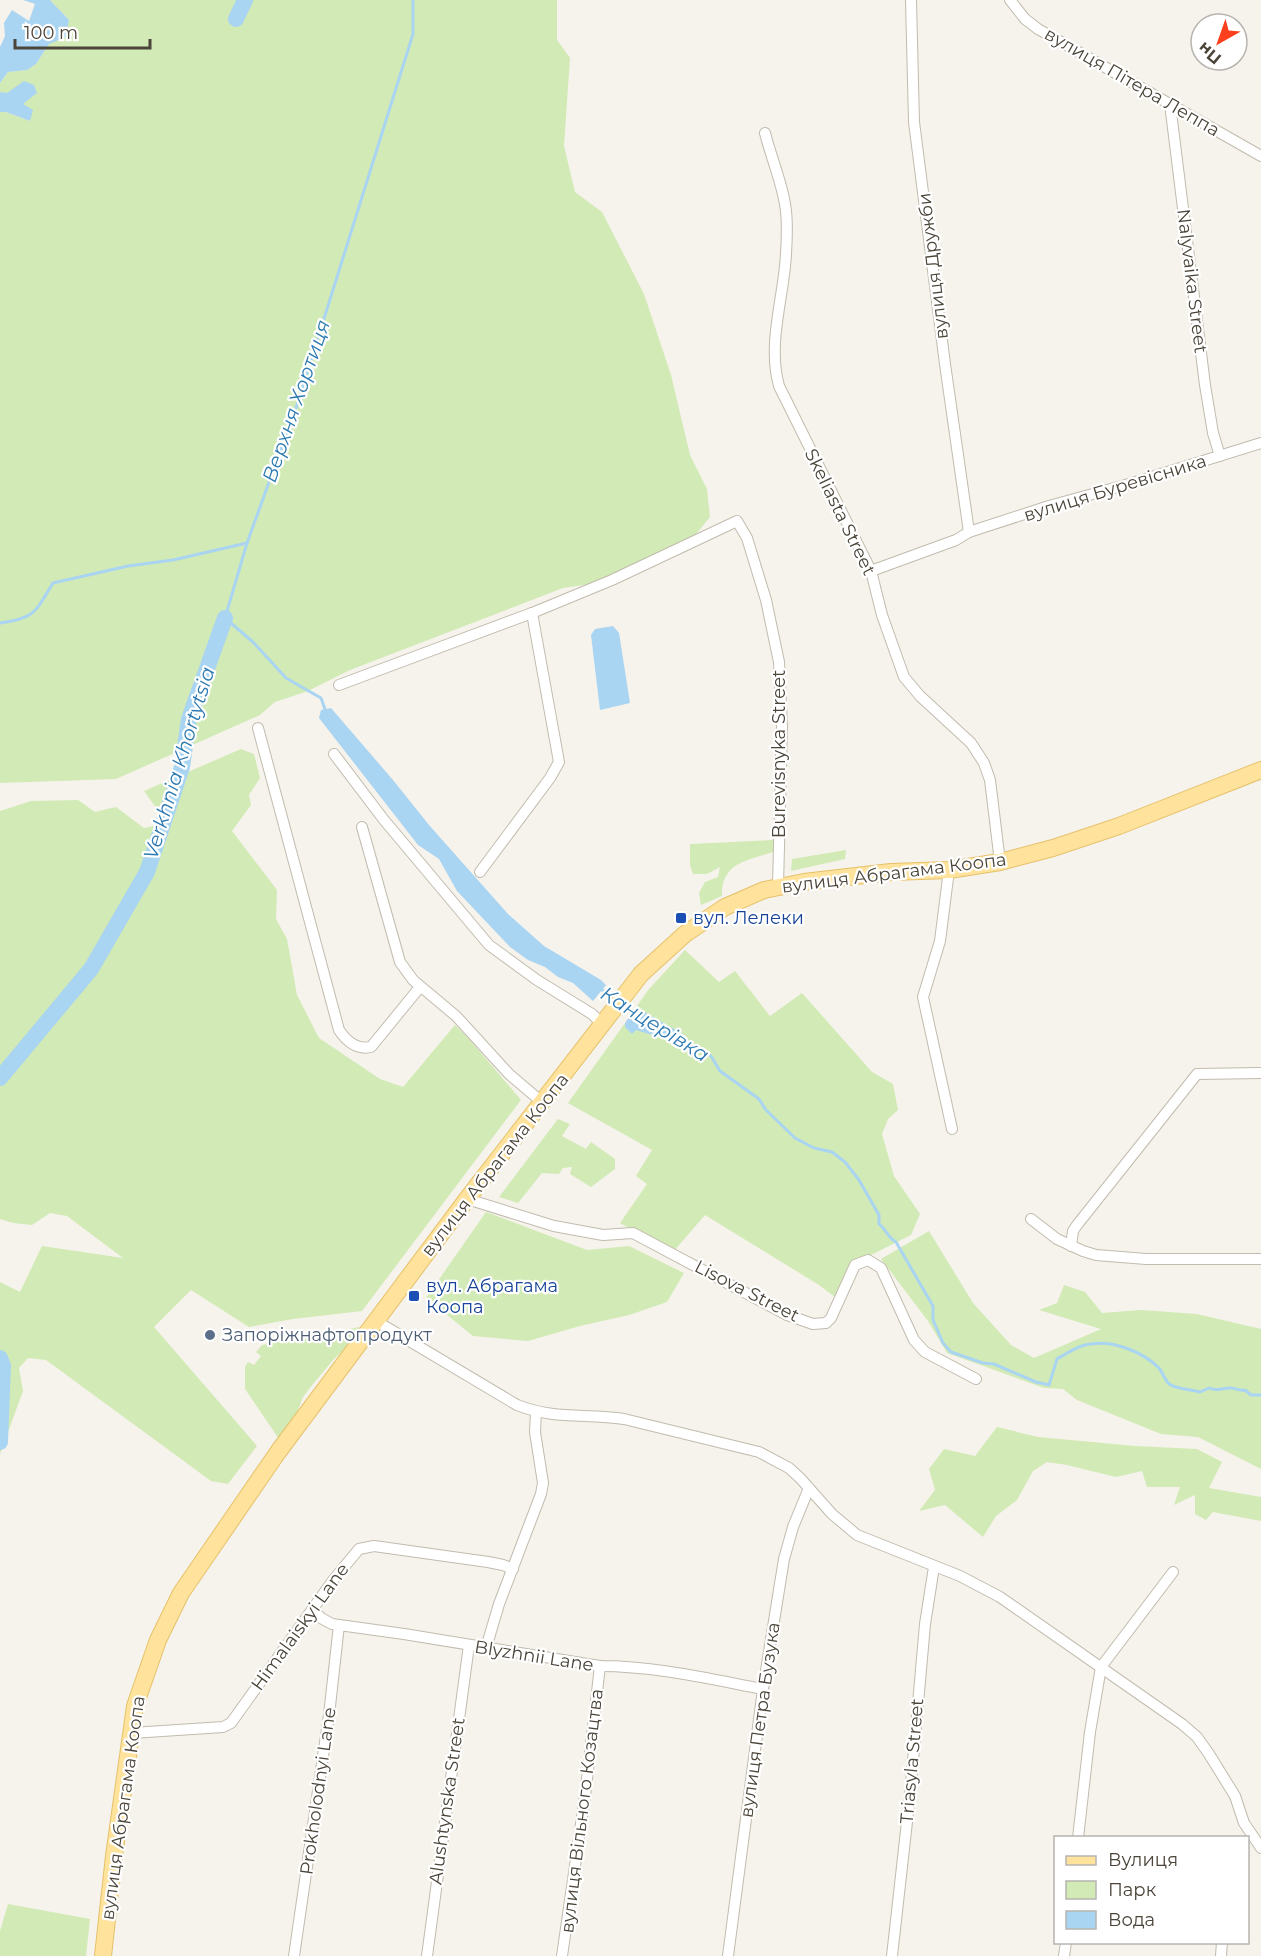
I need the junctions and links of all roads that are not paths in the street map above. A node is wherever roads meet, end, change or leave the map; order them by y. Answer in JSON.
{"nodes":[{"id":1,"x":910,"y":0,"type":"edge"},
{"id":2,"x":1010,"y":0,"type":"edge"},
{"id":3,"x":1170,"y":104,"type":"junction"},
{"id":4,"x":765,"y":133,"type":"dead end"},
{"id":5,"x":1261,"y":156,"type":"edge"},
{"id":6,"x":1261,"y":443,"type":"edge"},
{"id":7,"x":1220,"y":456,"type":"junction"},
{"id":8,"x":969,"y":532,"type":"junction"},
{"id":9,"x":871,"y":571,"type":"junction"},
{"id":10,"x":532,"y":613,"type":"junction"},
{"id":11,"x":339,"y":685,"type":"dead end"},
{"id":12,"x":258,"y":729,"type":"dead end"},
{"id":13,"x":333,"y":754,"type":"dead end"},
{"id":14,"x":1261,"y":770,"type":"edge"},
{"id":15,"x":362,"y":827,"type":"dead end"},
{"id":16,"x":1000,"y":862,"type":"junction"},
{"id":17,"x":949,"y":870,"type":"junction"},
{"id":18,"x":480,"y":872,"type":"dead end"},
{"id":19,"x":778,"y":886,"type":"junction"},
{"id":20,"x":420,"y":987,"type":"junction"},
{"id":21,"x":602,"y":1024,"type":"junction"},
{"id":22,"x":1261,"y":1073,"type":"edge"},
{"id":23,"x":543,"y":1102,"type":"junction"},
{"id":24,"x":952,"y":1129,"type":"dead end"},
{"id":25,"x":467,"y":1199,"type":"junction"},
{"id":26,"x":1031,"y":1219,"type":"dead end"},
{"id":27,"x":1071,"y":1246,"type":"junction"},
{"id":28,"x":1261,"y":1259,"type":"edge"},
{"id":29,"x":375,"y":1321,"type":"junction"},
{"id":30,"x":976,"y":1379,"type":"dead end"},
{"id":31,"x":536,"y":1412,"type":"junction"},
{"id":32,"x":809,"y":1488,"type":"junction"},
{"id":33,"x":934,"y":1567,"type":"junction"},
{"id":34,"x":513,"y":1569,"type":"junction"},
{"id":35,"x":1173,"y":1572,"type":"dead end"},
{"id":36,"x":314,"y":1606,"type":"junction"},
{"id":37,"x":339,"y":1625,"type":"junction"},
{"id":38,"x":469,"y":1645,"type":"junction"},
{"id":39,"x":486,"y":1648,"type":"junction"},
{"id":40,"x":600,"y":1666,"type":"junction"},
{"id":41,"x":1101,"y":1667,"type":"junction"},
{"id":42,"x":763,"y":1689,"type":"junction"},
{"id":43,"x":132,"y":1733,"type":"junction"},
{"id":44,"x":1244,"y":1823,"type":"junction"},
{"id":45,"x":1078,"y":1836,"type":"edge"},
{"id":46,"x":1242,"y":1836,"type":"edge"},
{"id":47,"x":1261,"y":1848,"type":"edge"},
{"id":48,"x":103,"y":1956,"type":"edge"},
{"id":49,"x":294,"y":1956,"type":"edge"},
{"id":50,"x":427,"y":1956,"type":"edge"},
{"id":51,"x":562,"y":1956,"type":"edge"},
{"id":52,"x":728,"y":1956,"type":"edge"},
{"id":53,"x":892,"y":1956,"type":"edge"}],
"edges":[{"from":1,"to":8,"type":"street","name":"вулиця Дружби"},
{"from":2,"to":3,"type":"street","name":"вулиця Пітера Леппа"},
{"from":3,"to":5,"type":"street","name":"вулиця Пітера Леппа"},
{"from":3,"to":7,"type":"street","name":"Nalyvaika Street"},
{"from":4,"to":9,"type":"street","name":"Skeliasta Street"},
{"from":6,"to":7,"type":"street","name":"вулиця Буревісника"},
{"from":7,"to":8,"type":"street","name":"вулиця Буревісника"},
{"from":8,"to":9,"type":"street"},
{"from":9,"to":16,"type":"street","name":"Skeliasta Street"},
{"from":10,"to":11,"type":"street"},
{"from":10,"to":18,"type":"street"},
{"from":10,"to":19,"type":"street","name":"Burevisnyka Street"},
{"from":12,"to":20,"type":"street"},
{"from":13,"to":21,"type":"street"},
{"from":14,"to":16,"type":"main road","name":"вулиця Абрагама Коопа"},
{"from":15,"to":20,"type":"street"},
{"from":16,"to":17,"type":"main road","name":"вулиця Абрагама Коопа"},
{"from":17,"to":19,"type":"main road","name":"вулиця Абрагама Коопа"},
{"from":17,"to":24,"type":"street"},
{"from":19,"to":21,"type":"main road","name":"вулиця Абрагама Коопа"},
{"from":20,"to":23,"type":"street"},
{"from":21,"to":23,"type":"main road","name":"вулиця Абрагама Коопа"},
{"from":22,"to":27,"type":"street"},
{"from":23,"to":25,"type":"main road","name":"вулиця Абрагама Коопа"},
{"from":25,"to":29,"type":"main road","name":"вулиця Абрагама Коопа"},
{"from":25,"to":30,"type":"street","name":"Lisova Street"},
{"from":26,"to":27,"type":"street"},
{"from":27,"to":28,"type":"street"},
{"from":29,"to":31,"type":"street"},
{"from":29,"to":43,"type":"main road","name":"вулиця Абрагама Коопа"},
{"from":31,"to":32,"type":"street"},
{"from":31,"to":34,"type":"street"},
{"from":32,"to":33,"type":"street"},
{"from":32,"to":42,"type":"street","name":"вулиця Петра Бузука"},
{"from":33,"to":41,"type":"street"},
{"from":33,"to":53,"type":"street","name":"Triasyla Street"},
{"from":34,"to":36,"type":"street","name":"Himalaiskyi Lane"},
{"from":34,"to":39,"type":"street"},
{"from":35,"to":41,"type":"street"},
{"from":36,"to":37,"type":"street","name":"Blyzhnii Lane"},
{"from":36,"to":43,"type":"street","name":"Himalaiskyi Lane"},
{"from":37,"to":38,"type":"street","name":"Blyzhnii Lane"},
{"from":37,"to":49,"type":"street","name":"Prokholodnyi Lane"},
{"from":38,"to":39,"type":"street","name":"Blyzhnii Lane"},
{"from":38,"to":50,"type":"street","name":"Alushtynska Street"},
{"from":39,"to":40,"type":"street","name":"Blyzhnii Lane"},
{"from":40,"to":42,"type":"street","name":"Blyzhnii Lane"},
{"from":40,"to":51,"type":"street","name":"вулиця Вільного Козацтва"},
{"from":41,"to":44,"type":"street"},
{"from":41,"to":45,"type":"street"},
{"from":42,"to":52,"type":"street","name":"вулиця Петра Бузука"},
{"from":43,"to":48,"type":"main road","name":"вулиця Абрагама Коопа"},
{"from":44,"to":46,"type":"street"},
{"from":44,"to":47,"type":"street"}]}
